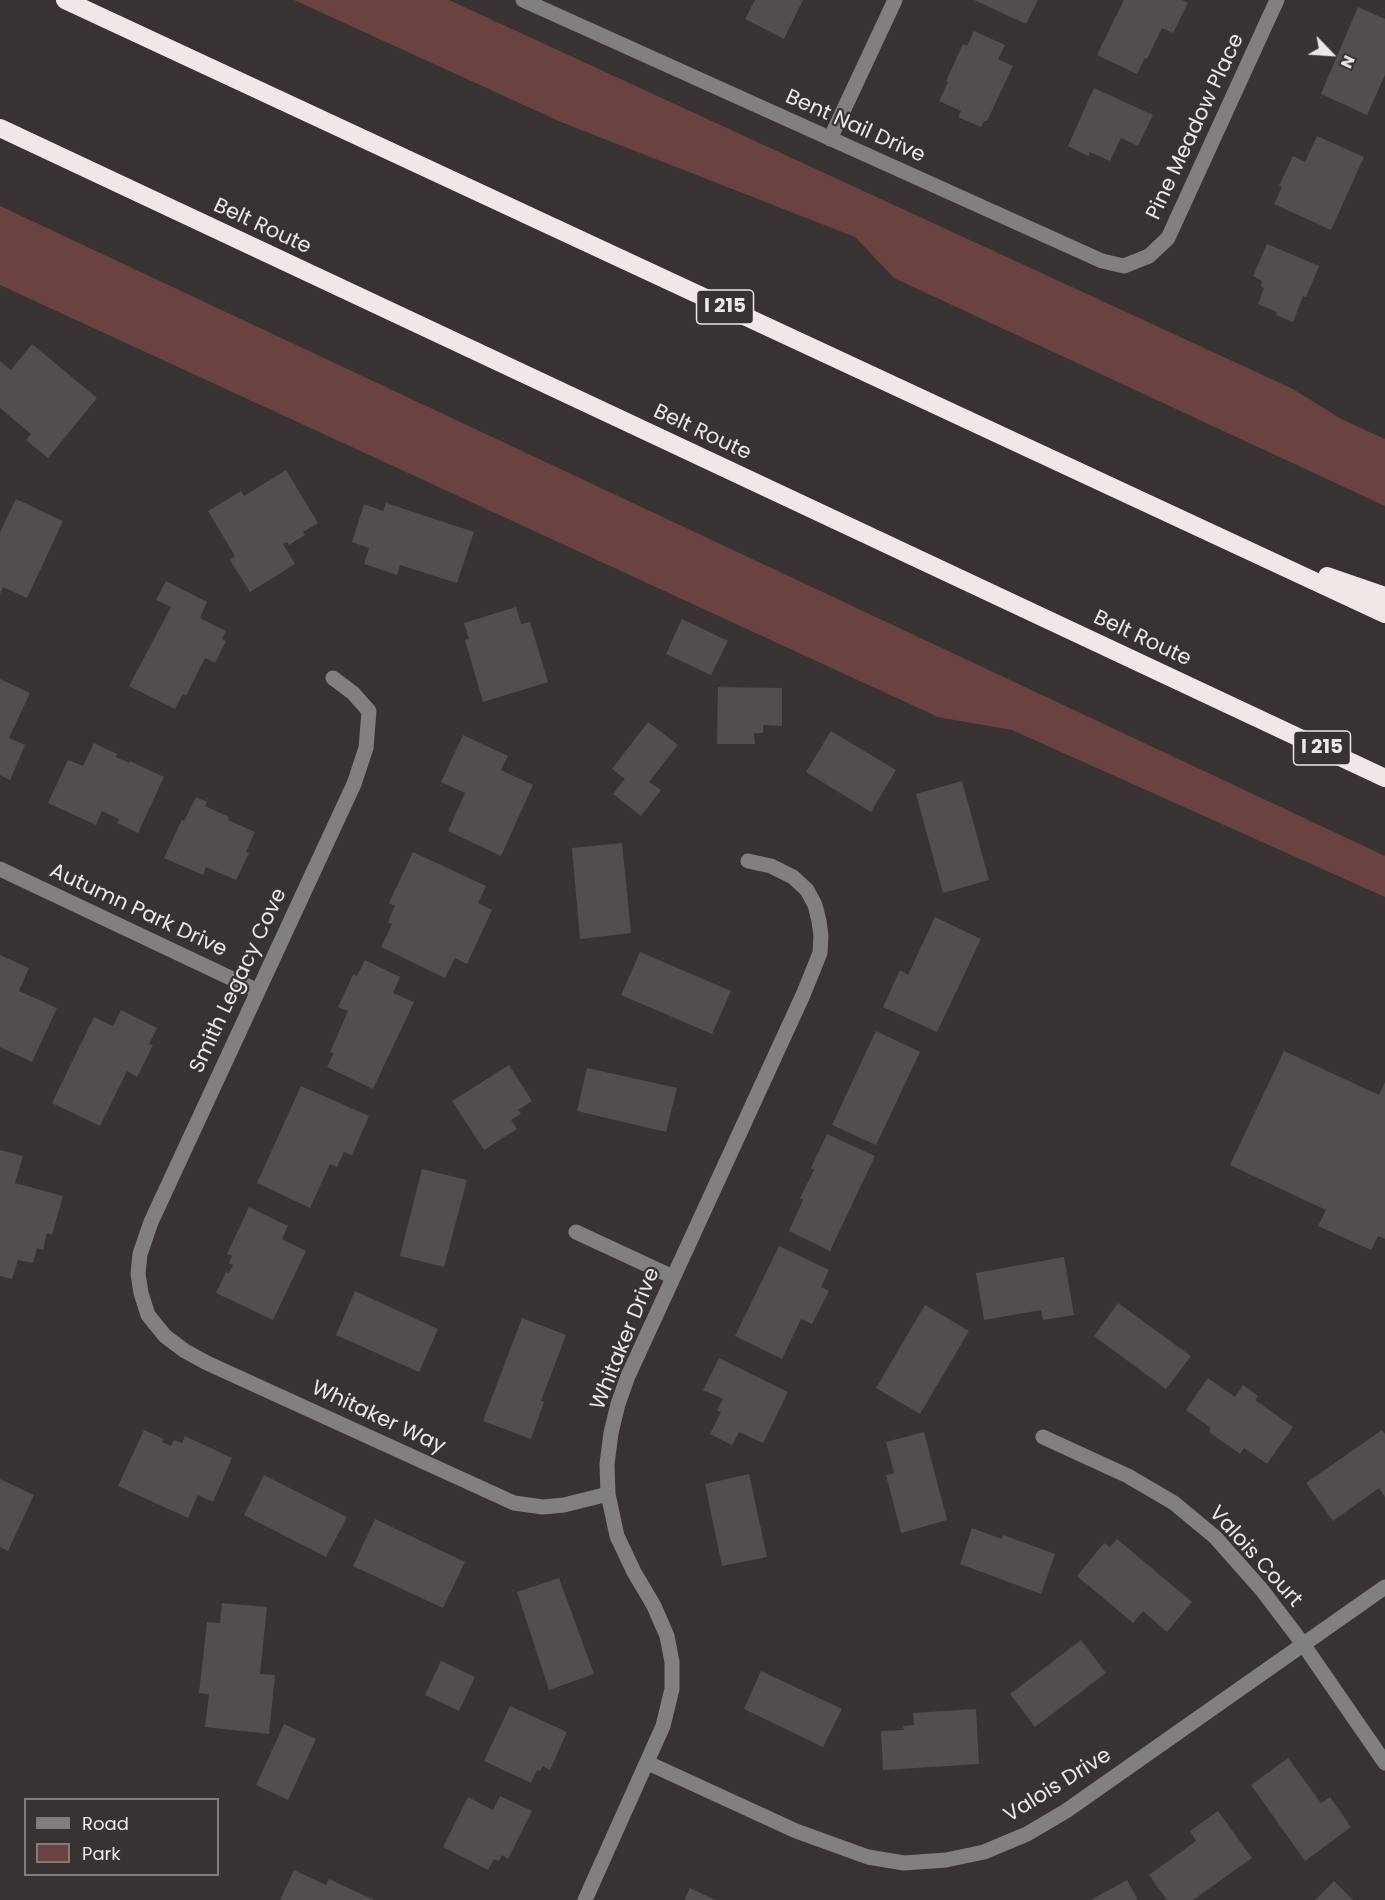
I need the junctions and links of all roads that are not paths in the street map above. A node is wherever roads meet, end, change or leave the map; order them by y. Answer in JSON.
{"nodes":[{"id":1,"x":65,"y":0,"type":"edge"},
{"id":2,"x":523,"y":0,"type":"edge"},
{"id":3,"x":895,"y":0,"type":"edge"},
{"id":4,"x":1277,"y":0,"type":"edge"},
{"id":5,"x":0,"y":129,"type":"edge"},
{"id":6,"x":830,"y":139,"type":"junction"},
{"id":7,"x":1168,"y":238,"type":"joint"},
{"id":8,"x":1231,"y":542,"type":"junction"},
{"id":9,"x":1385,"y":596,"type":"edge"},
{"id":10,"x":1385,"y":614,"type":"edge"},
{"id":11,"x":333,"y":678,"type":"dead end"},
{"id":12,"x":1385,"y":778,"type":"edge"},
{"id":13,"x":748,"y":861,"type":"dead end"},
{"id":14,"x":0,"y":869,"type":"edge"},
{"id":15,"x":258,"y":991,"type":"junction"},
{"id":16,"x":576,"y":1232,"type":"dead end"},
{"id":17,"x":673,"y":1277,"type":"junction"},
{"id":18,"x":148,"y":1315,"type":"joint"},
{"id":19,"x":1043,"y":1437,"type":"dead end"},
{"id":20,"x":608,"y":1494,"type":"junction"},
{"id":21,"x":1385,"y":1587,"type":"edge"},
{"id":22,"x":1303,"y":1644,"type":"junction"},
{"id":23,"x":648,"y":1763,"type":"junction"},
{"id":24,"x":1385,"y":1763,"type":"edge"},
{"id":25,"x":585,"y":1900,"type":"edge"}],
"edges":[{"from":1,"to":8,"type":"highway","number":"I 215"},
{"from":2,"to":6,"type":"street","name":"Bent Nail Drive"},
{"from":3,"to":6,"type":"street"},
{"from":4,"to":7,"type":"street","name":"Pine Meadow Place"},
{"from":5,"to":12,"type":"highway","name":"Belt Route","number":"I 215"},
{"from":6,"to":7,"type":"street","name":"Bent Nail Drive"},
{"from":8,"to":9,"type":"highway"},
{"from":8,"to":10,"type":"highway","number":"I 215"},
{"from":11,"to":15,"type":"street","name":"Smith Legacy Cove"},
{"from":13,"to":17,"type":"street","name":"Whitaker Drive"},
{"from":14,"to":15,"type":"street","name":"Autumn Park Drive"},
{"from":15,"to":18,"type":"street","name":"Smith Legacy Cove"},
{"from":16,"to":17,"type":"street"},
{"from":17,"to":20,"type":"street","name":"Whitaker Drive"},
{"from":18,"to":20,"type":"street","name":"Whitaker Way"},
{"from":19,"to":22,"type":"street","name":"Valois Court"},
{"from":20,"to":23,"type":"street","name":"Whitaker Drive"},
{"from":21,"to":22,"type":"street","name":"Valois Drive"},
{"from":22,"to":23,"type":"street","name":"Valois Drive"},
{"from":22,"to":24,"type":"street","name":"Valois Court"},
{"from":23,"to":25,"type":"street","name":"Whitaker Drive"}]}
